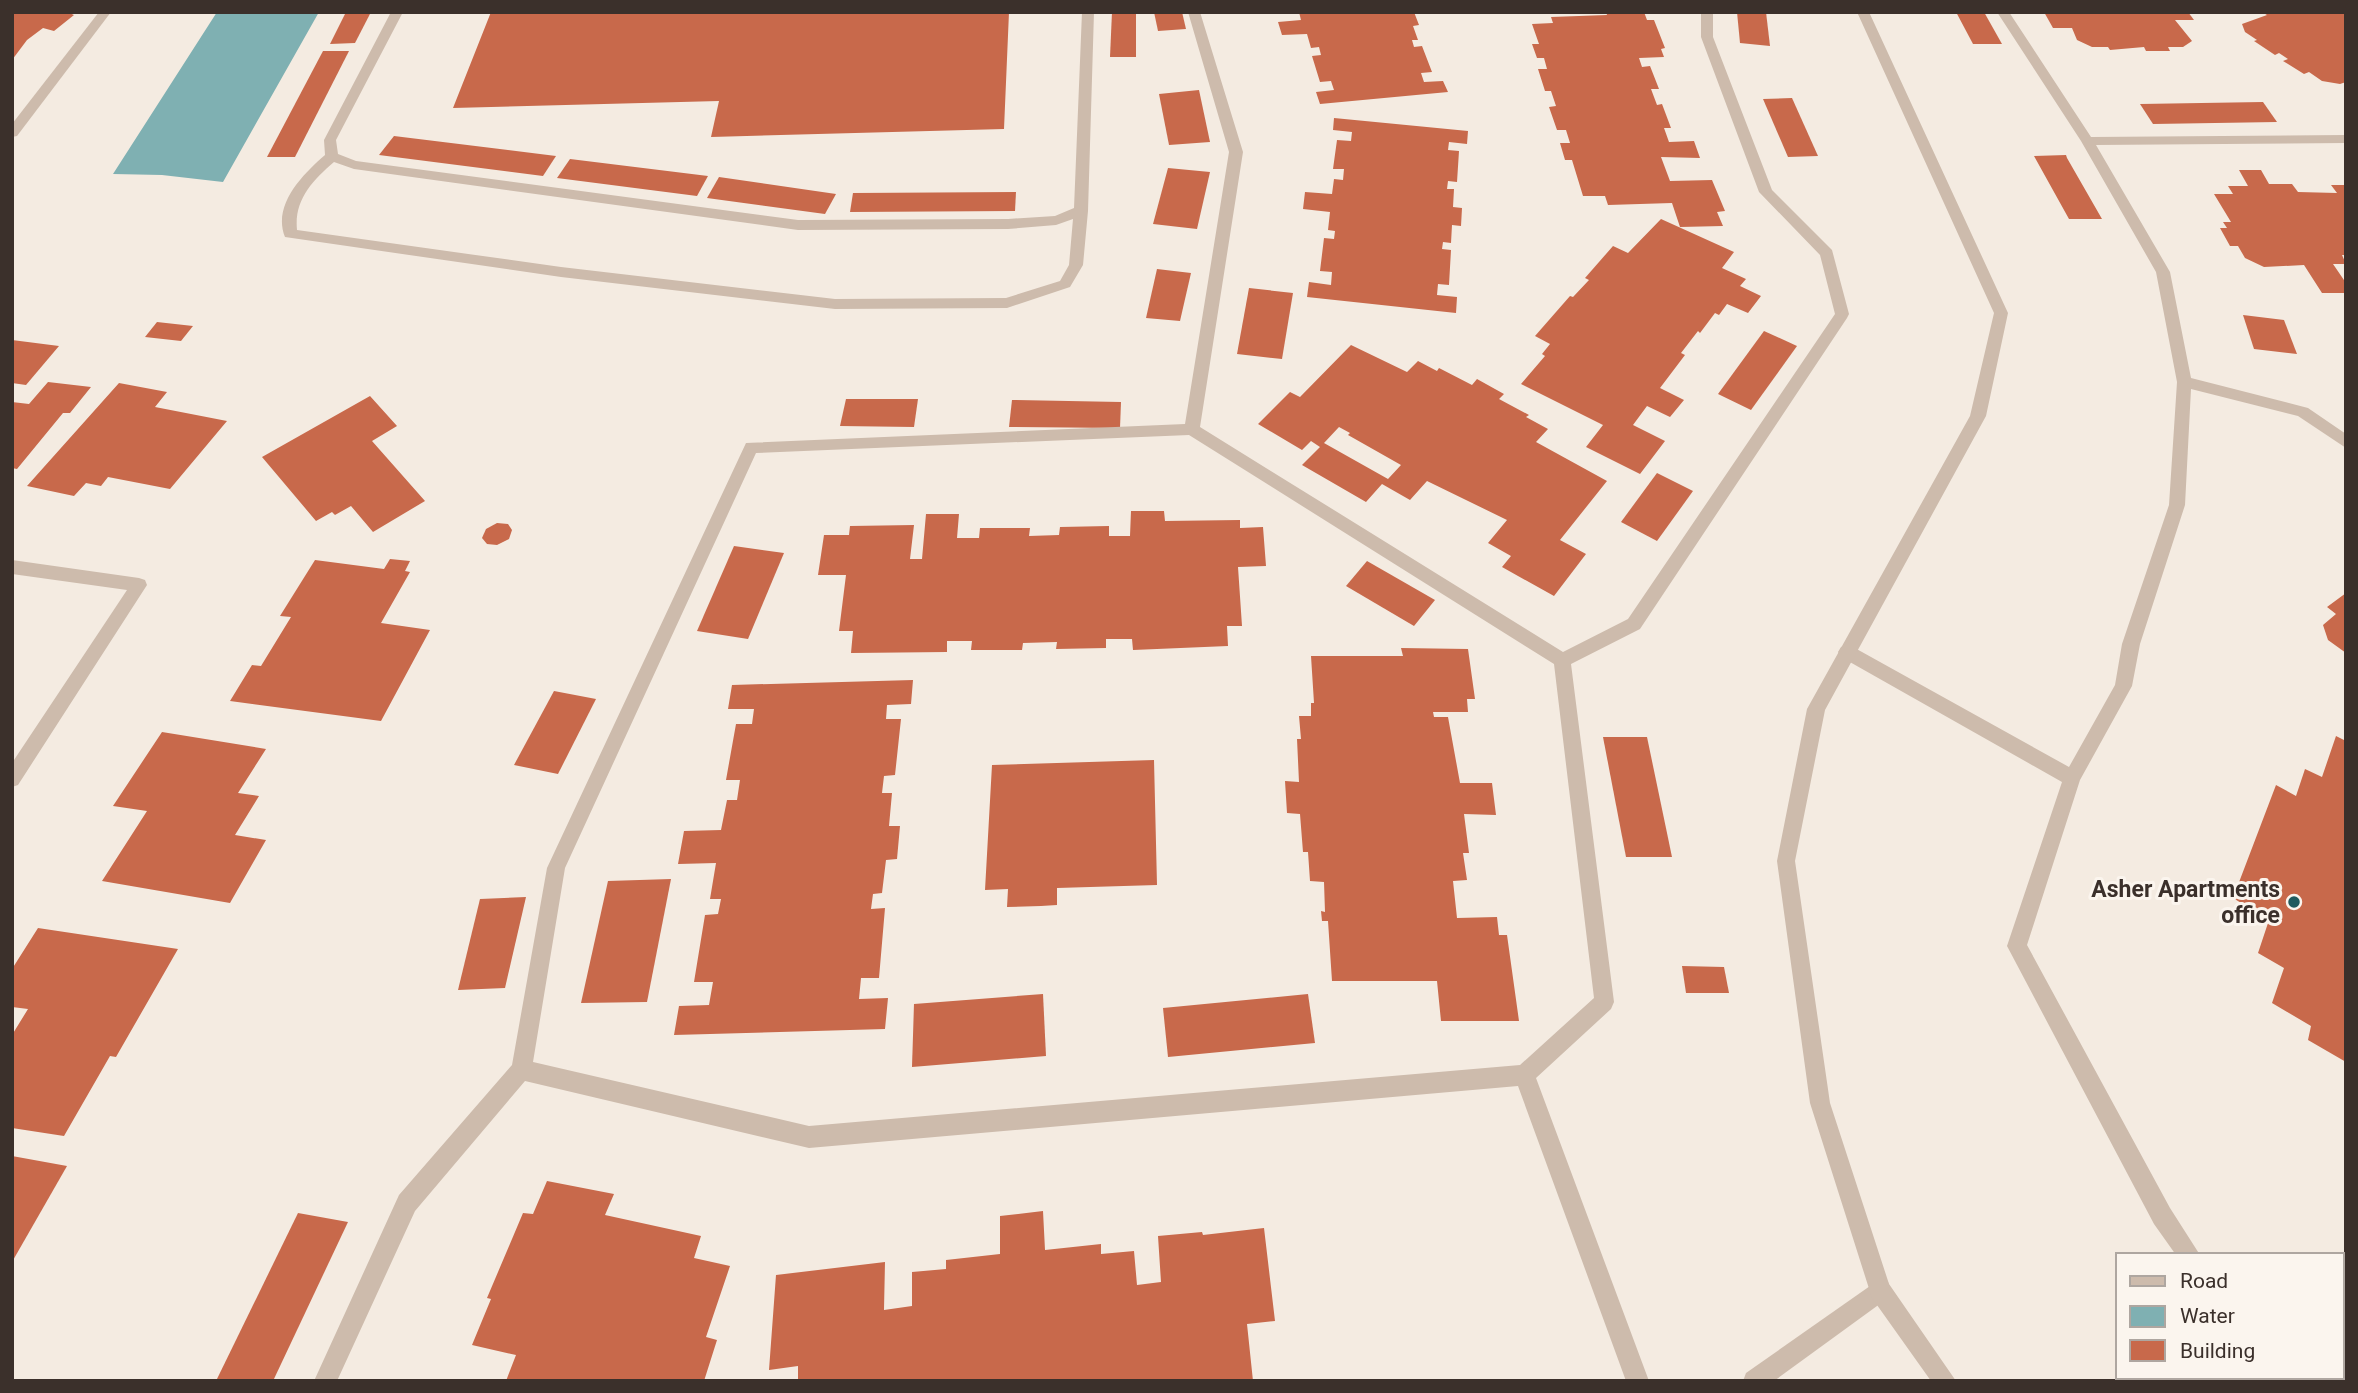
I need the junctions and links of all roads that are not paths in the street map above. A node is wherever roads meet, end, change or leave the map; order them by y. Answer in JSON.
{"nodes":[{"id":1,"x":105,"y":12,"type":"edge"},
{"id":2,"x":397,"y":12,"type":"edge"},
{"id":3,"x":1088,"y":12,"type":"edge"},
{"id":4,"x":1194,"y":12,"type":"edge"},
{"id":5,"x":1707,"y":12,"type":"edge"},
{"id":6,"x":1863,"y":12,"type":"edge"},
{"id":7,"x":2003,"y":12,"type":"edge"},
{"id":8,"x":12,"y":133,"type":"edge"},
{"id":9,"x":2346,"y":139,"type":"edge"},
{"id":10,"x":2087,"y":141,"type":"junction"},
{"id":11,"x":332,"y":156,"type":"junction"},
{"id":12,"x":1081,"y":211,"type":"junction"},
{"id":13,"x":2184,"y":382,"type":"junction"},
{"id":14,"x":1192,"y":429,"type":"junction"},
{"id":15,"x":2346,"y":442,"type":"edge"},
{"id":16,"x":12,"y":567,"type":"edge"},
{"id":17,"x":1847,"y":652,"type":"junction"},
{"id":18,"x":1562,"y":660,"type":"junction"},
{"id":19,"x":2071,"y":778,"type":"junction"},
{"id":20,"x":12,"y":779,"type":"edge"},
{"id":21,"x":521,"y":1070,"type":"junction"},
{"id":22,"x":1524,"y":1075,"type":"junction"},
{"id":23,"x":2188,"y":1253,"type":"edge"},
{"id":24,"x":1880,"y":1290,"type":"junction"},
{"id":25,"x":325,"y":1381,"type":"edge"},
{"id":26,"x":1638,"y":1381,"type":"edge"},
{"id":27,"x":1754,"y":1381,"type":"edge"},
{"id":28,"x":1945,"y":1381,"type":"edge"}],
"edges":[{"from":1,"to":8,"type":"street"},
{"from":2,"to":11,"type":"street"},
{"from":3,"to":12,"type":"street"},
{"from":4,"to":14,"type":"street"},
{"from":5,"to":18,"type":"street"},
{"from":6,"to":17,"type":"street"},
{"from":7,"to":10,"type":"street"},
{"from":9,"to":10,"type":"street"},
{"from":10,"to":13,"type":"street"},
{"from":11,"to":12,"type":"street"},
{"from":11,"to":12,"type":"street"},
{"from":13,"to":15,"type":"street"},
{"from":13,"to":19,"type":"street"},
{"from":14,"to":18,"type":"street"},
{"from":14,"to":21,"type":"street"},
{"from":16,"to":20,"type":"street"},
{"from":17,"to":19,"type":"street"},
{"from":17,"to":24,"type":"street"},
{"from":18,"to":22,"type":"street"},
{"from":19,"to":23,"type":"street"},
{"from":21,"to":22,"type":"street"},
{"from":21,"to":25,"type":"street"},
{"from":22,"to":26,"type":"street"},
{"from":24,"to":27,"type":"street"},
{"from":24,"to":28,"type":"street"}]}
